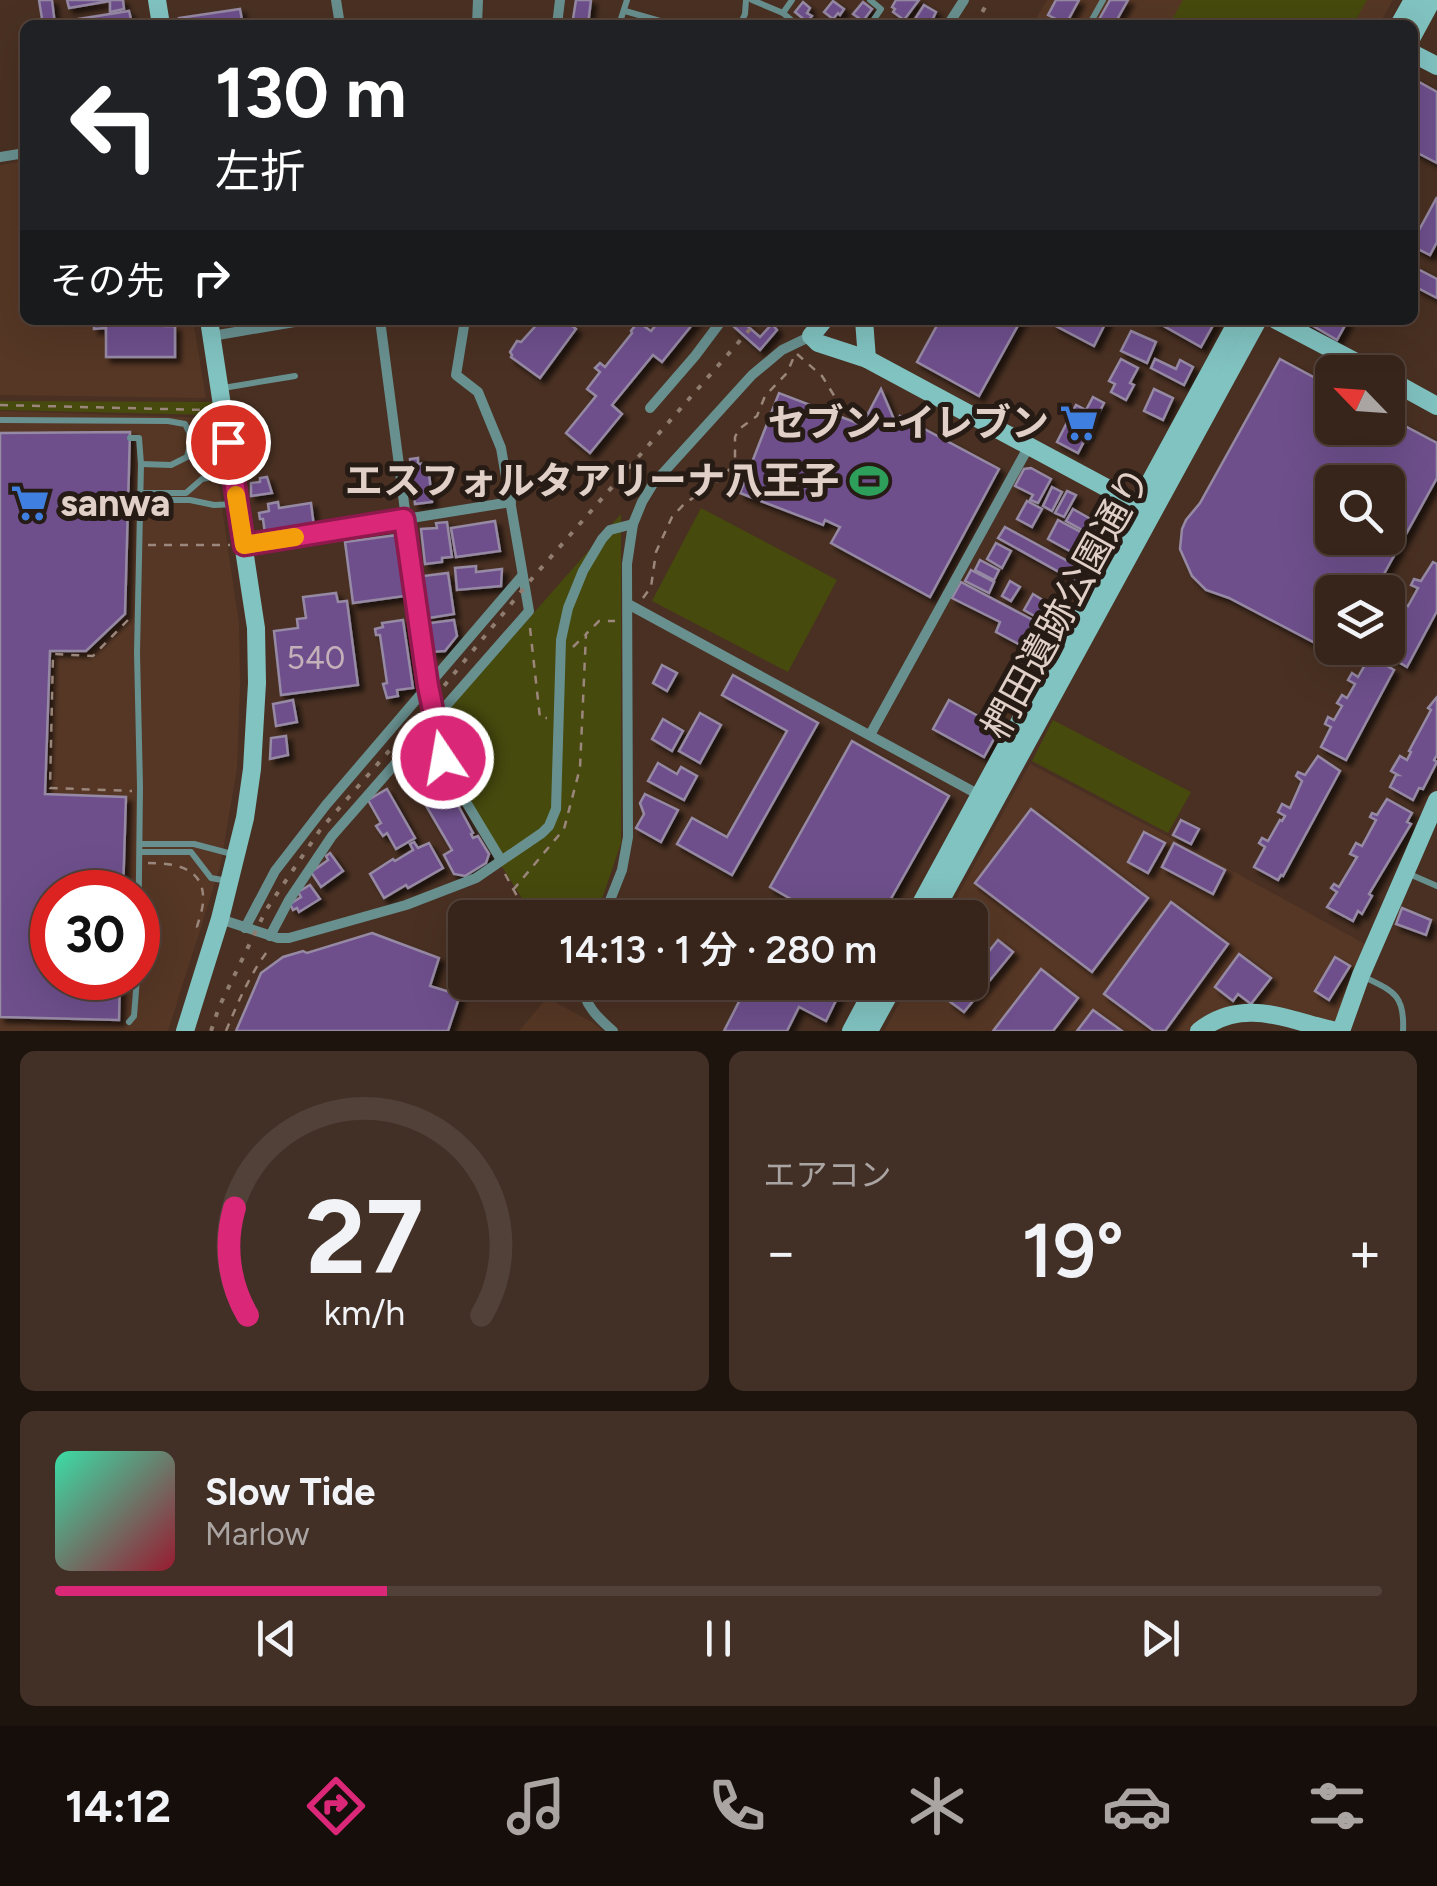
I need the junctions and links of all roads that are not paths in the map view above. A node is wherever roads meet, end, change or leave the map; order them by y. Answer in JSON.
{"nodes":[{"id":1,"x":627,"y":0,"type":"edge"},
{"id":2,"x":749,"y":0,"type":"edge"},
{"id":3,"x":792,"y":0,"type":"edge"},
{"id":4,"x":870,"y":0,"type":"edge"},
{"id":5,"x":1432,"y":0,"type":"edge"},
{"id":6,"x":625,"y":12,"type":"junction"},
{"id":7,"x":783,"y":14,"type":"junction"},
{"id":8,"x":622,"y":20,"type":"edge"},
{"id":9,"x":655,"y":20,"type":"edge"},
{"id":10,"x":791,"y":20,"type":"edge"},
{"id":11,"x":873,"y":20,"type":"edge"},
{"id":12,"x":1418,"y":25,"type":"edge"},
{"id":13,"x":246,"y":325,"type":"edge"},
{"id":14,"x":381,"y":325,"type":"edge"},
{"id":15,"x":464,"y":325,"type":"edge"},
{"id":16,"x":718,"y":325,"type":"edge"},
{"id":17,"x":820,"y":325,"type":"edge"},
{"id":18,"x":865,"y":325,"type":"edge"},
{"id":19,"x":1236,"y":325,"type":"edge"},
{"id":20,"x":1255,"y":325,"type":"edge"},
{"id":21,"x":1285,"y":325,"type":"edge"},
{"id":22,"x":210,"y":328,"type":"edge"},
{"id":23,"x":806,"y":343,"type":"junction"},
{"id":24,"x":1342,"y":355,"type":"edge"},
{"id":25,"x":866,"y":359,"type":"junction"},
{"id":26,"x":295,"y":376,"type":"dead end"},
{"id":27,"x":220,"y":389,"type":"junction"},
{"id":28,"x":1405,"y":389,"type":"edge"},
{"id":29,"x":1437,"y":406,"type":"edge"},
{"id":30,"x":650,"y":408,"type":"dead end"},
{"id":31,"x":0,"y":420,"type":"edge"},
{"id":32,"x":130,"y":438,"type":"dead end"},
{"id":33,"x":1029,"y":446,"type":"junction"},
{"id":34,"x":141,"y":464,"type":"junction"},
{"id":35,"x":233,"y":474,"type":"junction"},
{"id":36,"x":141,"y":496,"type":"junction"},
{"id":37,"x":511,"y":502,"type":"junction"},
{"id":38,"x":238,"y":504,"type":"junction"},
{"id":39,"x":1145,"y":508,"type":"junction"},
{"id":40,"x":404,"y":519,"type":"junction"},
{"id":41,"x":633,"y":524,"type":"junction"},
{"id":42,"x":238,"y":545,"type":"junction"},
{"id":43,"x":522,"y":576,"type":"junction"},
{"id":44,"x":628,"y":604,"type":"junction"},
{"id":45,"x":428,"y":686,"type":"junction"},
{"id":46,"x":434,"y":717,"type":"junction"},
{"id":47,"x":870,"y":735,"type":"junction"},
{"id":48,"x":987,"y":799,"type":"junction"},
{"id":49,"x":1437,"y":800,"type":"edge"},
{"id":50,"x":1431,"y":828,"type":"edge"},
{"id":51,"x":140,"y":848,"type":"junction"},
{"id":52,"x":236,"y":854,"type":"junction"},
{"id":53,"x":501,"y":860,"type":"junction"},
{"id":54,"x":140,"y":870,"type":"edge"},
{"id":55,"x":1405,"y":873,"type":"junction"},
{"id":56,"x":229,"y":882,"type":"junction"},
{"id":57,"x":1437,"y":886,"type":"edge"},
{"id":58,"x":610,"y":900,"type":"edge"},
{"id":59,"x":923,"y":900,"type":"edge"},
{"id":60,"x":940,"y":900,"type":"edge"},
{"id":61,"x":212,"y":925,"type":"junction"},
{"id":62,"x":245,"y":928,"type":"junction"},
{"id":63,"x":274,"y":937,"type":"junction"},
{"id":64,"x":1361,"y":976,"type":"junction"},
{"id":65,"x":135,"y":1000,"type":"edge"},
{"id":66,"x":585,"y":1000,"type":"edge"},
{"id":67,"x":867,"y":1000,"type":"edge"},
{"id":68,"x":886,"y":1000,"type":"edge"},
{"id":69,"x":129,"y":1022,"type":"dead end"},
{"id":70,"x":185,"y":1031,"type":"edge"},
{"id":71,"x":613,"y":1031,"type":"edge"},
{"id":72,"x":851,"y":1031,"type":"edge"},
{"id":73,"x":870,"y":1031,"type":"edge"},
{"id":74,"x":1199,"y":1031,"type":"edge"},
{"id":75,"x":1338,"y":1031,"type":"edge"},
{"id":76,"x":1403,"y":1031,"type":"edge"}],
"edges":[{"from":1,"to":6,"type":"lane"},
{"from":2,"to":7,"type":"lane"},
{"from":3,"to":7,"type":"lane"},
{"from":4,"to":11,"type":"lane"},
{"from":5,"to":12,"type":"street"},
{"from":6,"to":8,"type":"lane"},
{"from":6,"to":9,"type":"lane"},
{"from":7,"to":10,"type":"lane"},
{"from":13,"to":22,"type":"street"},
{"from":14,"to":40,"type":"street"},
{"from":15,"to":37,"type":"street"},
{"from":16,"to":30,"type":"street"},
{"from":17,"to":23,"type":"street"},
{"from":18,"to":25,"type":"street"},
{"from":19,"to":39,"type":"street","name":"椚田遺跡公園通り"},
{"from":20,"to":39,"type":"street","name":"椚田遺跡公園通り"},
{"from":21,"to":24,"type":"street"},
{"from":22,"to":27,"type":"street"},
{"from":23,"to":25,"type":"street"},
{"from":23,"to":41,"type":"street"},
{"from":25,"to":33,"type":"street"},
{"from":26,"to":27,"type":"lane"},
{"from":27,"to":35,"type":"street"},
{"from":28,"to":29,"type":"street"},
{"from":31,"to":34,"type":"lane"},
{"from":32,"to":34,"type":"lane"},
{"from":33,"to":39,"type":"street"},
{"from":33,"to":47,"type":"street"},
{"from":34,"to":36,"type":"lane"},
{"from":35,"to":36,"type":"lane"},
{"from":35,"to":38,"type":"street"},
{"from":36,"to":38,"type":"lane"},
{"from":36,"to":51,"type":"lane"},
{"from":37,"to":40,"type":"street"},
{"from":37,"to":43,"type":"street"},
{"from":38,"to":42,"type":"street"},
{"from":39,"to":48,"type":"street","name":"椚田遺跡公園通り"},
{"from":40,"to":42,"type":"street"},
{"from":40,"to":45,"type":"street"},
{"from":41,"to":44,"type":"street"},
{"from":41,"to":53,"type":"street"},
{"from":42,"to":52,"type":"street"},
{"from":43,"to":45,"type":"street"},
{"from":43,"to":46,"type":"street"},
{"from":44,"to":47,"type":"street"},
{"from":44,"to":58,"type":"street"},
{"from":45,"to":46,"type":"street"},
{"from":45,"to":62,"type":"street"},
{"from":46,"to":53,"type":"street"},
{"from":46,"to":63,"type":"street"},
{"from":47,"to":48,"type":"street"},
{"from":48,"to":59,"type":"street","name":"椚田遺跡公園通り"},
{"from":48,"to":60,"type":"street","name":"椚田遺跡公園通り"},
{"from":49,"to":50,"type":"street"},
{"from":50,"to":55,"type":"street"},
{"from":51,"to":52,"type":"lane"},
{"from":51,"to":54,"type":"lane"},
{"from":51,"to":56,"type":"lane"},
{"from":52,"to":56,"type":"street"},
{"from":53,"to":63,"type":"street"},
{"from":55,"to":57,"type":"lane"},
{"from":55,"to":64,"type":"street"},
{"from":56,"to":61,"type":"street"},
{"from":61,"to":62,"type":"street"},
{"from":61,"to":70,"type":"street"},
{"from":62,"to":63,"type":"street"},
{"from":64,"to":75,"type":"street"},
{"from":64,"to":76,"type":"lane"},
{"from":65,"to":69,"type":"lane"},
{"from":66,"to":71,"type":"street"},
{"from":67,"to":72,"type":"street"},
{"from":68,"to":73,"type":"street"},
{"from":74,"to":75,"type":"street"}]}
